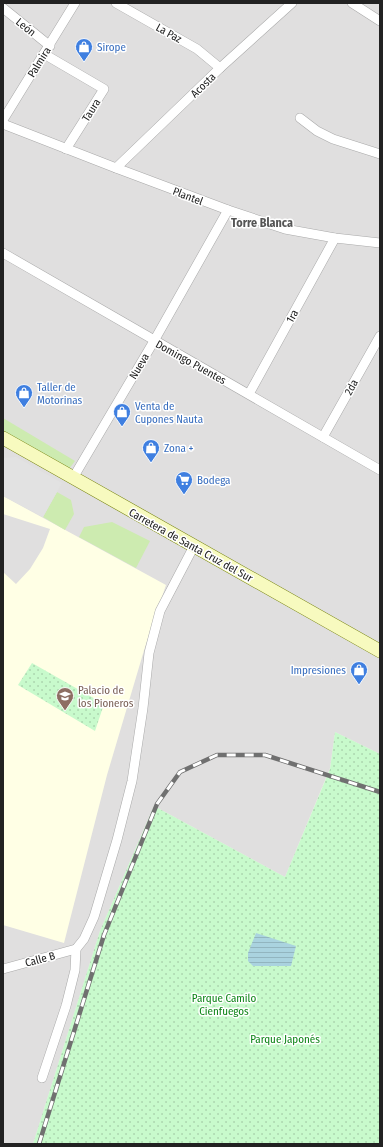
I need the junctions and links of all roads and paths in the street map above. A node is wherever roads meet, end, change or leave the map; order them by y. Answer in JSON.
{"nodes":[{"id":1,"x":75,"y":3,"type":"edge"},
{"id":2,"x":116,"y":3,"type":"edge"},
{"id":3,"x":292,"y":3,"type":"edge"},
{"id":4,"x":352,"y":3,"type":"edge"},
{"id":5,"x":3,"y":8,"type":"edge"},
{"id":6,"x":380,"y":21,"type":"edge"},
{"id":7,"x":50,"y":46,"type":"junction"},
{"id":8,"x":44,"y":54,"type":"junction"},
{"id":9,"x":220,"y":68,"type":"junction"},
{"id":10,"x":3,"y":100,"type":"edge"},
{"id":11,"x":11,"y":107,"type":"junction"},
{"id":12,"x":300,"y":118,"type":"dead end"},
{"id":13,"x":3,"y":120,"type":"edge"},
{"id":14,"x":3,"y":124,"type":"edge"},
{"id":15,"x":66,"y":149,"type":"junction"},
{"id":16,"x":380,"y":154,"type":"edge"},
{"id":17,"x":116,"y":168,"type":"junction"},
{"id":18,"x":228,"y":210,"type":"junction"},
{"id":19,"x":335,"y":238,"type":"junction"},
{"id":20,"x":380,"y":243,"type":"edge"},
{"id":21,"x":3,"y":253,"type":"edge"},
{"id":22,"x":380,"y":336,"type":"edge"},
{"id":23,"x":154,"y":341,"type":"junction"},
{"id":24,"x":249,"y":394,"type":"junction"},
{"id":25,"x":323,"y":437,"type":"junction"},
{"id":26,"x":3,"y":438,"type":"edge"},
{"id":27,"x":380,"y":470,"type":"edge"},
{"id":28,"x":73,"y":478,"type":"junction"},
{"id":29,"x":194,"y":546,"type":"junction"},
{"id":30,"x":380,"y":651,"type":"edge"},
{"id":31,"x":76,"y":949,"type":"junction"},
{"id":32,"x":3,"y":969,"type":"edge"},
{"id":33,"x":42,"y":1078,"type":"dead end"}],
"edges":[{"from":1,"to":7,"type":"street","name":"Palmira"},
{"from":2,"to":9,"type":"street","name":"La Paz"},
{"from":3,"to":9,"type":"street","name":"Acosta"},
{"from":4,"to":6,"type":"street"},
{"from":5,"to":7,"type":"street","name":"León"},
{"from":7,"to":8,"type":"street","name":"Palmira"},
{"from":8,"to":11,"type":"street","name":"Palmira"},
{"from":8,"to":15,"type":"street","name":"Taura"},
{"from":9,"to":17,"type":"street","name":"Acosta"},
{"from":10,"to":11,"type":"street"},
{"from":11,"to":13,"type":"street","name":"Palmira"},
{"from":12,"to":16,"type":"street"},
{"from":14,"to":15,"type":"street","name":"Plantel"},
{"from":15,"to":17,"type":"street","name":"Plantel"},
{"from":17,"to":18,"type":"street","name":"Plantel"},
{"from":18,"to":19,"type":"street","name":"Plantel"},
{"from":18,"to":23,"type":"street","name":"Nueva"},
{"from":19,"to":20,"type":"street","name":"Plantel"},
{"from":19,"to":24,"type":"street","name":"1ra"},
{"from":21,"to":23,"type":"street","name":"Domingo Puentes"},
{"from":22,"to":25,"type":"street","name":"2da"},
{"from":23,"to":24,"type":"street","name":"Domingo Puentes"},
{"from":23,"to":28,"type":"street","name":"Nueva"},
{"from":24,"to":25,"type":"street","name":"Domingo Puentes"},
{"from":25,"to":27,"type":"street","name":"Domingo Puentes"},
{"from":26,"to":28,"type":"main road","name":"Carretera de Santa Cruz del Sur"},
{"from":28,"to":29,"type":"main road","name":"Carretera de Santa Cruz del Sur"},
{"from":29,"to":30,"type":"main road","name":"Carretera de Santa Cruz del Sur"},
{"from":29,"to":31,"type":"street"},
{"from":31,"to":32,"type":"street","name":"Calle B"},
{"from":31,"to":33,"type":"street"}]}
